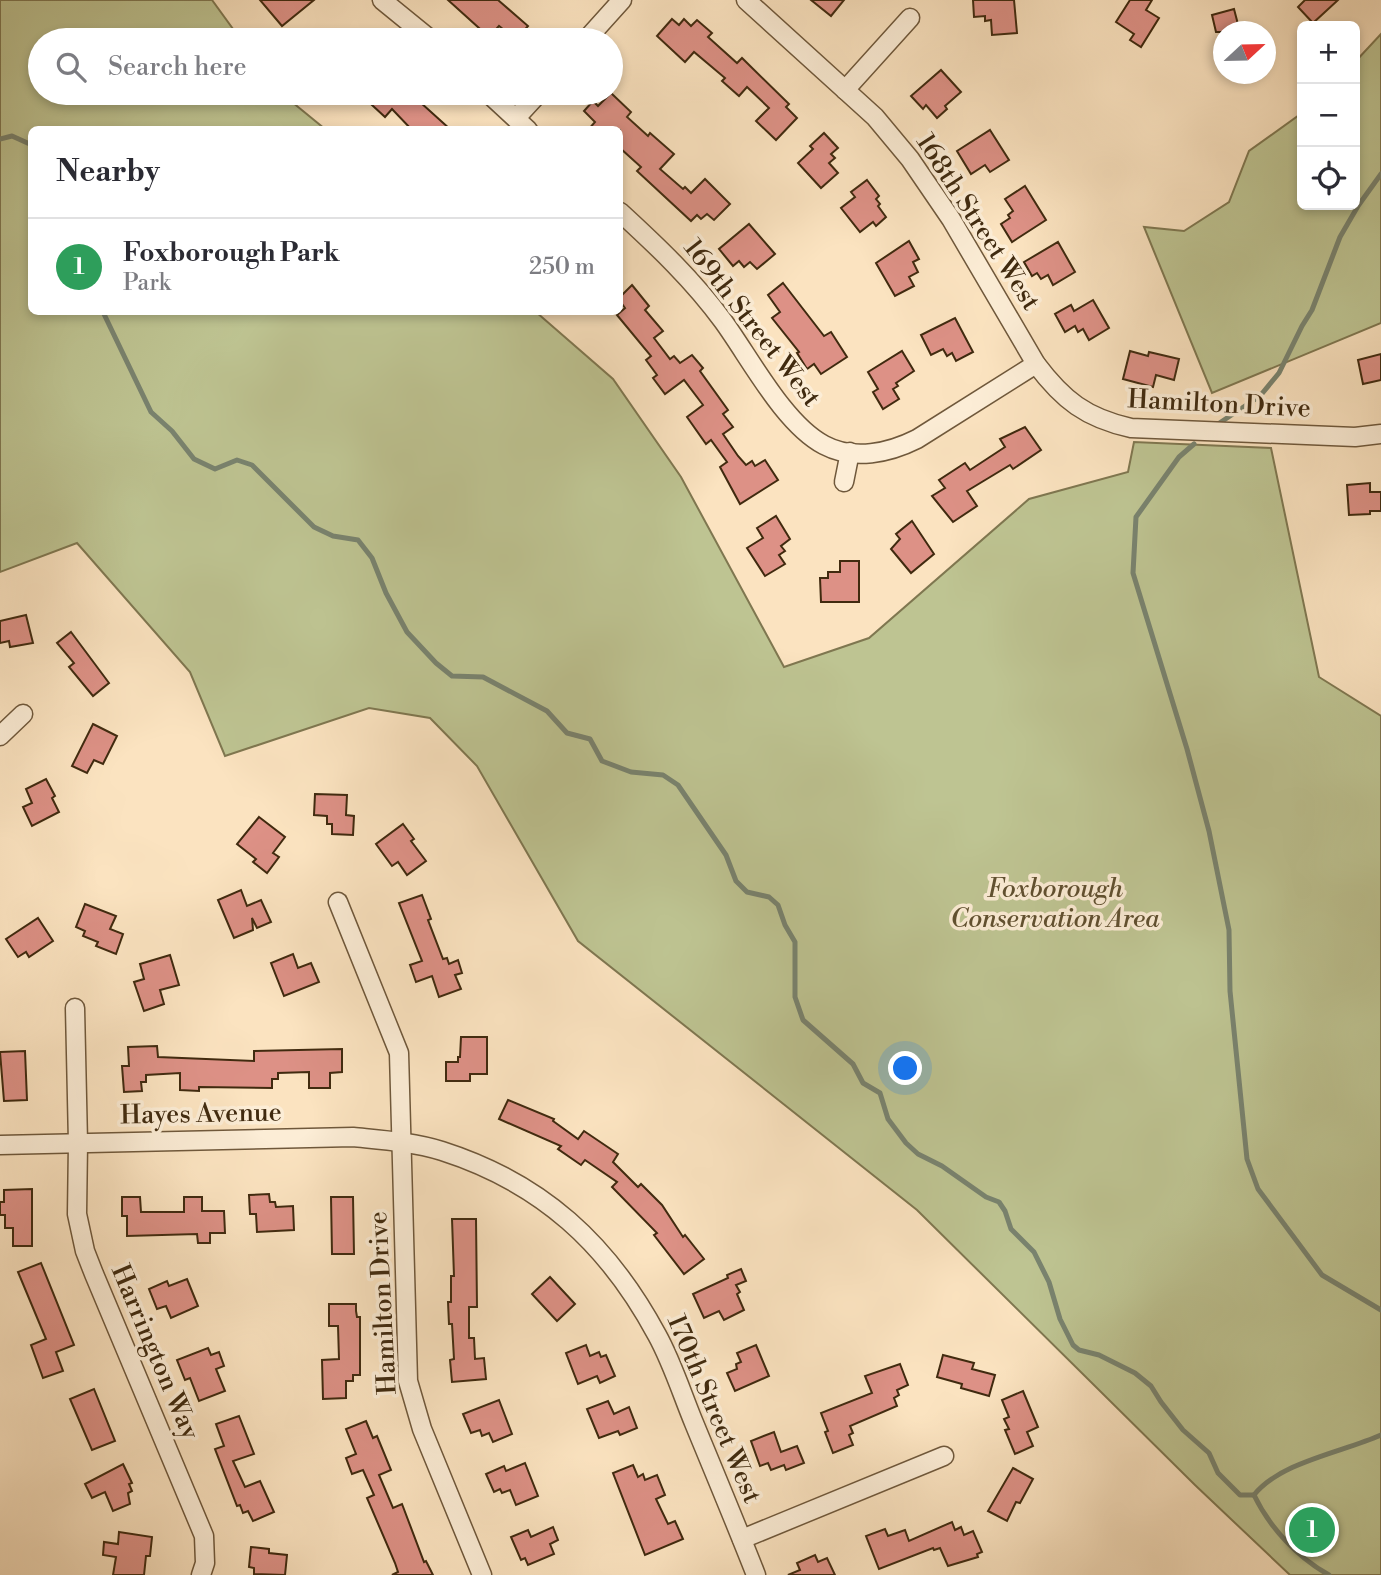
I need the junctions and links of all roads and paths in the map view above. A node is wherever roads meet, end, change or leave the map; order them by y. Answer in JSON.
{"nodes":[{"id":1,"x":382,"y":0,"type":"edge"},
{"id":2,"x":622,"y":0,"type":"edge"},
{"id":3,"x":746,"y":0,"type":"edge"},
{"id":4,"x":910,"y":18,"type":"dead end"},
{"id":5,"x":416,"y":28,"type":"edge"},
{"id":6,"x":597,"y":28,"type":"edge"},
{"id":7,"x":845,"y":90,"type":"junction"},
{"id":8,"x":501,"y":105,"type":"edge"},
{"id":9,"x":532,"y":105,"type":"edge"},
{"id":10,"x":522,"y":124,"type":"edge"},
{"id":11,"x":623,"y":215,"type":"edge"},
{"id":12,"x":1036,"y":364,"type":"junction"},
{"id":13,"x":1381,"y":434,"type":"edge"},
{"id":14,"x":850,"y":452,"type":"junction"},
{"id":15,"x":844,"y":482,"type":"dead end"},
{"id":16,"x":23,"y":714,"type":"dead end"},
{"id":17,"x":0,"y":736,"type":"edge"},
{"id":18,"x":338,"y":902,"type":"dead end"},
{"id":19,"x":75,"y":1008,"type":"dead end"},
{"id":20,"x":403,"y":1142,"type":"junction"},
{"id":21,"x":78,"y":1143,"type":"junction"},
{"id":22,"x":0,"y":1145,"type":"edge"},
{"id":23,"x":944,"y":1456,"type":"dead end"},
{"id":24,"x":742,"y":1539,"type":"junction"},
{"id":25,"x":201,"y":1575,"type":"edge"},
{"id":26,"x":482,"y":1575,"type":"edge"},
{"id":27,"x":756,"y":1575,"type":"edge"}],
"edges":[{"from":1,"to":5,"type":"street"},
{"from":2,"to":6,"type":"street"},
{"from":3,"to":7,"type":"street","name":"168th Street West"},
{"from":4,"to":7,"type":"street"},
{"from":7,"to":12,"type":"street","name":"168th Street West"},
{"from":8,"to":10,"type":"street"},
{"from":9,"to":10,"type":"street"},
{"from":11,"to":14,"type":"street","name":"169th Street West"},
{"from":12,"to":13,"type":"street","name":"Hamilton Drive"},
{"from":12,"to":14,"type":"street","name":"169th Street West"},
{"from":14,"to":15,"type":"street"},
{"from":16,"to":17,"type":"street"},
{"from":18,"to":20,"type":"street","name":"Hamilton Drive"},
{"from":19,"to":21,"type":"street","name":"Harrington Way"},
{"from":20,"to":21,"type":"street","name":"Hayes Avenue"},
{"from":20,"to":24,"type":"street","name":"170th Street West"},
{"from":20,"to":26,"type":"street","name":"Hamilton Drive"},
{"from":21,"to":22,"type":"street","name":"Hayes Avenue"},
{"from":21,"to":25,"type":"street","name":"Harrington Way"},
{"from":23,"to":24,"type":"street"},
{"from":24,"to":27,"type":"street","name":"170th Street West"}]}
